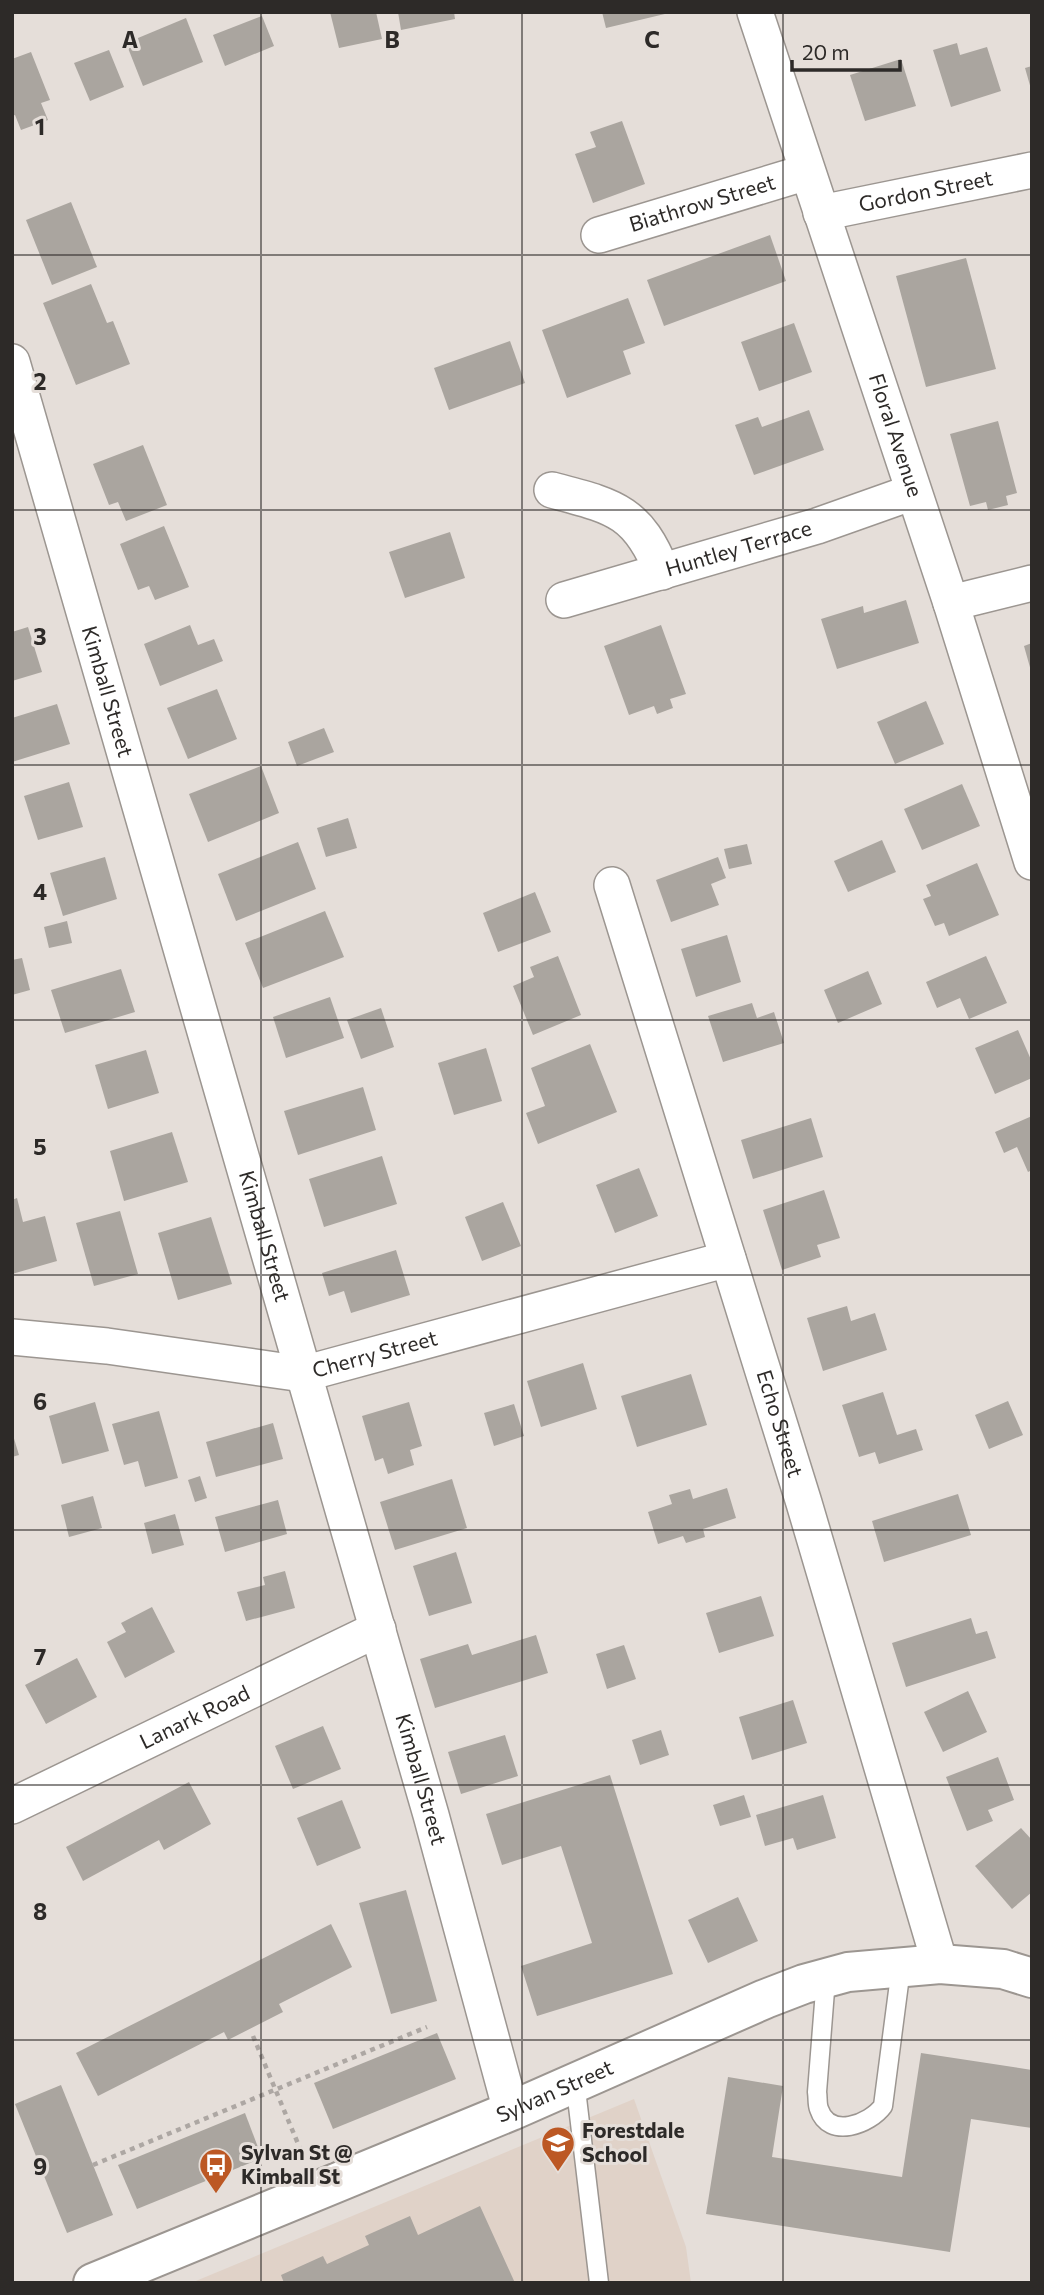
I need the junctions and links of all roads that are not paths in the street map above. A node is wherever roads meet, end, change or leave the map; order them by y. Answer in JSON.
{"nodes":[{"id":1,"x":755,"y":12,"type":"edge"},
{"id":2,"x":1032,"y":170,"type":"edge"},
{"id":3,"x":807,"y":172,"type":"junction"},
{"id":4,"x":821,"y":214,"type":"junction"},
{"id":5,"x":599,"y":235,"type":"dead end"},
{"id":6,"x":12,"y":362,"type":"edge"},
{"id":7,"x":552,"y":490,"type":"dead end"},
{"id":8,"x":913,"y":492,"type":"junction"},
{"id":9,"x":662,"y":572,"type":"junction"},
{"id":10,"x":1032,"y":583,"type":"edge"},
{"id":11,"x":564,"y":600,"type":"dead end"},
{"id":12,"x":951,"y":603,"type":"junction"},
{"id":13,"x":1032,"y":862,"type":"edge"},
{"id":14,"x":612,"y":885,"type":"dead end"},
{"id":15,"x":728,"y":1259,"type":"junction"},
{"id":16,"x":12,"y":1337,"type":"edge"},
{"id":17,"x":303,"y":1374,"type":"junction"},
{"id":18,"x":378,"y":1629,"type":"junction"},
{"id":19,"x":12,"y":1806,"type":"edge"},
{"id":20,"x":940,"y":1964,"type":"junction"},
{"id":21,"x":901,"y":1968,"type":"junction"},
{"id":22,"x":826,"y":1978,"type":"junction"},
{"id":23,"x":1032,"y":1978,"type":"edge"},
{"id":24,"x":575,"y":2081,"type":"junction"},
{"id":25,"x":511,"y":2111,"type":"junction"},
{"id":26,"x":93,"y":2283,"type":"edge"},
{"id":27,"x":598,"y":2283,"type":"edge"}],
"edges":[{"from":1,"to":3,"type":"street","name":"Floral Avenue"},
{"from":2,"to":4,"type":"street","name":"Gordon Street"},
{"from":3,"to":4,"type":"street","name":"Floral Avenue"},
{"from":3,"to":5,"type":"street","name":"Biathrow Street"},
{"from":4,"to":8,"type":"street","name":"Floral Avenue"},
{"from":6,"to":17,"type":"street","name":"Kimball Street"},
{"from":7,"to":9,"type":"street"},
{"from":8,"to":9,"type":"street","name":"Huntley Terrace"},
{"from":8,"to":12,"type":"street","name":"Floral Avenue"},
{"from":9,"to":11,"type":"street","name":"Huntley Terrace"},
{"from":10,"to":12,"type":"street"},
{"from":12,"to":13,"type":"street","name":"Floral Avenue"},
{"from":14,"to":15,"type":"street","name":"Echo Street"},
{"from":15,"to":17,"type":"street","name":"Cherry Street"},
{"from":15,"to":20,"type":"street","name":"Echo Street"},
{"from":16,"to":17,"type":"street","name":"Cherry Street"},
{"from":17,"to":18,"type":"street","name":"Kimball Street"},
{"from":18,"to":19,"type":"street","name":"Lanark Road"},
{"from":18,"to":25,"type":"street","name":"Kimball Street"},
{"from":20,"to":21,"type":"street","name":"Sylvan Street"},
{"from":20,"to":23,"type":"street","name":"Sylvan Street"},
{"from":21,"to":22,"type":"street","name":"Sylvan Street"},
{"from":21,"to":22,"type":"lane"},
{"from":22,"to":24,"type":"street","name":"Sylvan Street"},
{"from":24,"to":25,"type":"street","name":"Sylvan Street"},
{"from":24,"to":27,"type":"lane"},
{"from":25,"to":26,"type":"street","name":"Sylvan Street"}]}
